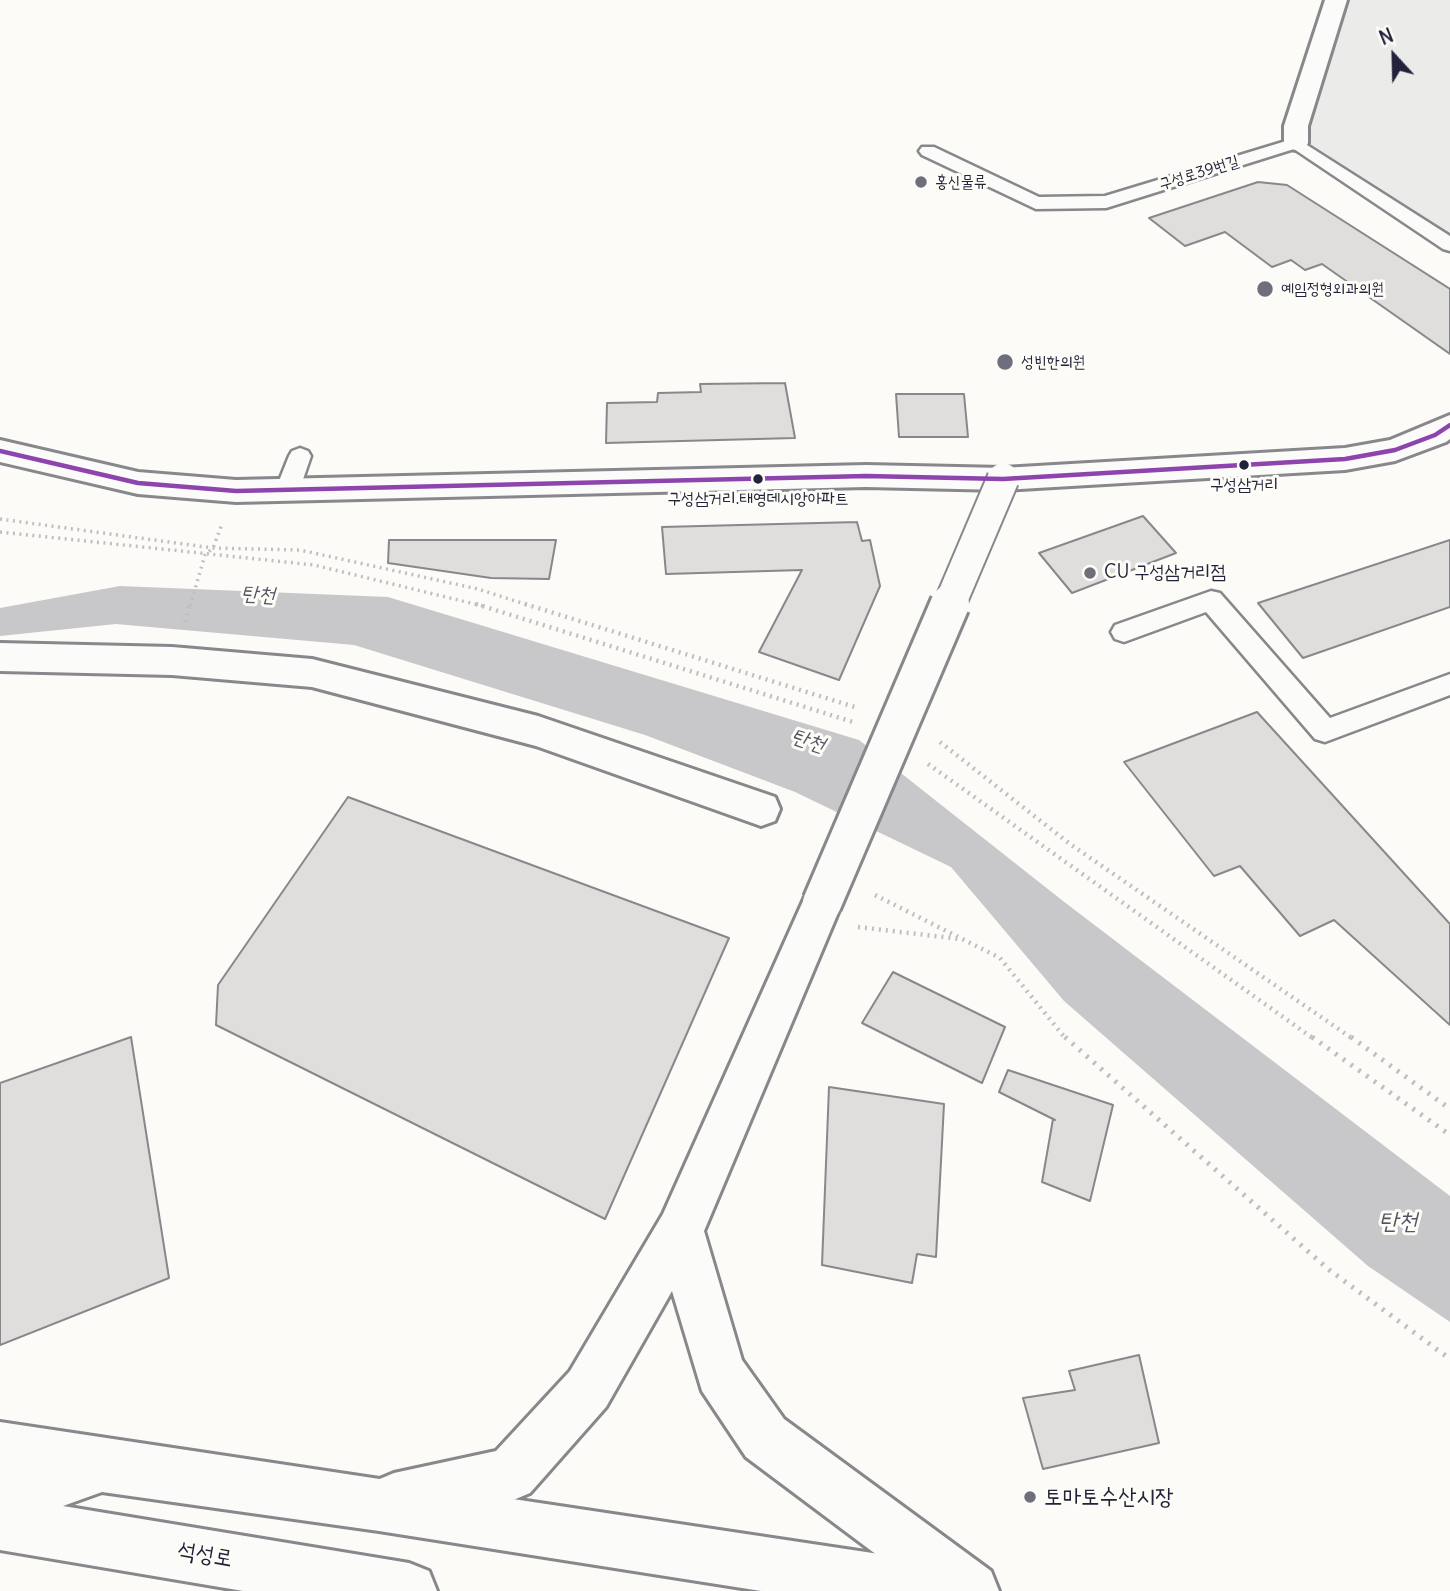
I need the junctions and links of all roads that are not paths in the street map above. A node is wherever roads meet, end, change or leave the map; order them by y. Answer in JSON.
{"nodes":[{"id":1,"x":1336,"y":0,"type":"edge"},
{"id":2,"x":1296,"y":143,"type":"junction"},
{"id":3,"x":928,"y":151,"type":"dead end"},
{"id":4,"x":1450,"y":245,"type":"edge"},
{"id":5,"x":1450,"y":425,"type":"edge"},
{"id":6,"x":0,"y":452,"type":"edge"},
{"id":7,"x":300,"y":456,"type":"dead end"},
{"id":8,"x":1003,"y":479,"type":"junction"},
{"id":9,"x":287,"y":491,"type":"junction"},
{"id":10,"x":1124,"y":632,"type":"dead end"},
{"id":11,"x":0,"y":657,"type":"edge"},
{"id":12,"x":1450,"y":684,"type":"edge"},
{"id":13,"x":761,"y":809,"type":"dead end"},
{"id":14,"x":680,"y":1231,"type":"junction"},
{"id":15,"x":0,"y":1448,"type":"edge"},
{"id":16,"x":102,"y":1465,"type":"junction"},
{"id":17,"x":379,"y":1504,"type":"junction"},
{"id":18,"x":0,"y":1508,"type":"edge"},
{"id":19,"x":0,"y":1523,"type":"edge"},
{"id":20,"x":409,"y":1591,"type":"edge"},
{"id":21,"x":939,"y":1591,"type":"edge"},
{"id":22,"x":971,"y":1591,"type":"edge"}],
"edges":[{"from":1,"to":2,"type":"main road"},
{"from":2,"to":3,"type":"lane","name":"구성로39번길"},
{"from":2,"to":4,"type":"lane"},
{"from":5,"to":8,"type":"main road"},
{"from":6,"to":9,"type":"main road"},
{"from":7,"to":9,"type":"lane"},
{"from":8,"to":9,"type":"main road"},
{"from":8,"to":14,"type":"main road","bridge":true},
{"from":10,"to":12,"type":"lane"},
{"from":11,"to":13,"type":"main road"},
{"from":14,"to":17,"type":"main road"},
{"from":14,"to":22,"type":"main road"},
{"from":15,"to":16,"type":"main road"},
{"from":16,"to":17,"type":"main road"},
{"from":16,"to":18,"type":"main road"},
{"from":17,"to":21,"type":"main road"},
{"from":19,"to":20,"type":"main road","name":"석성로"}]}
